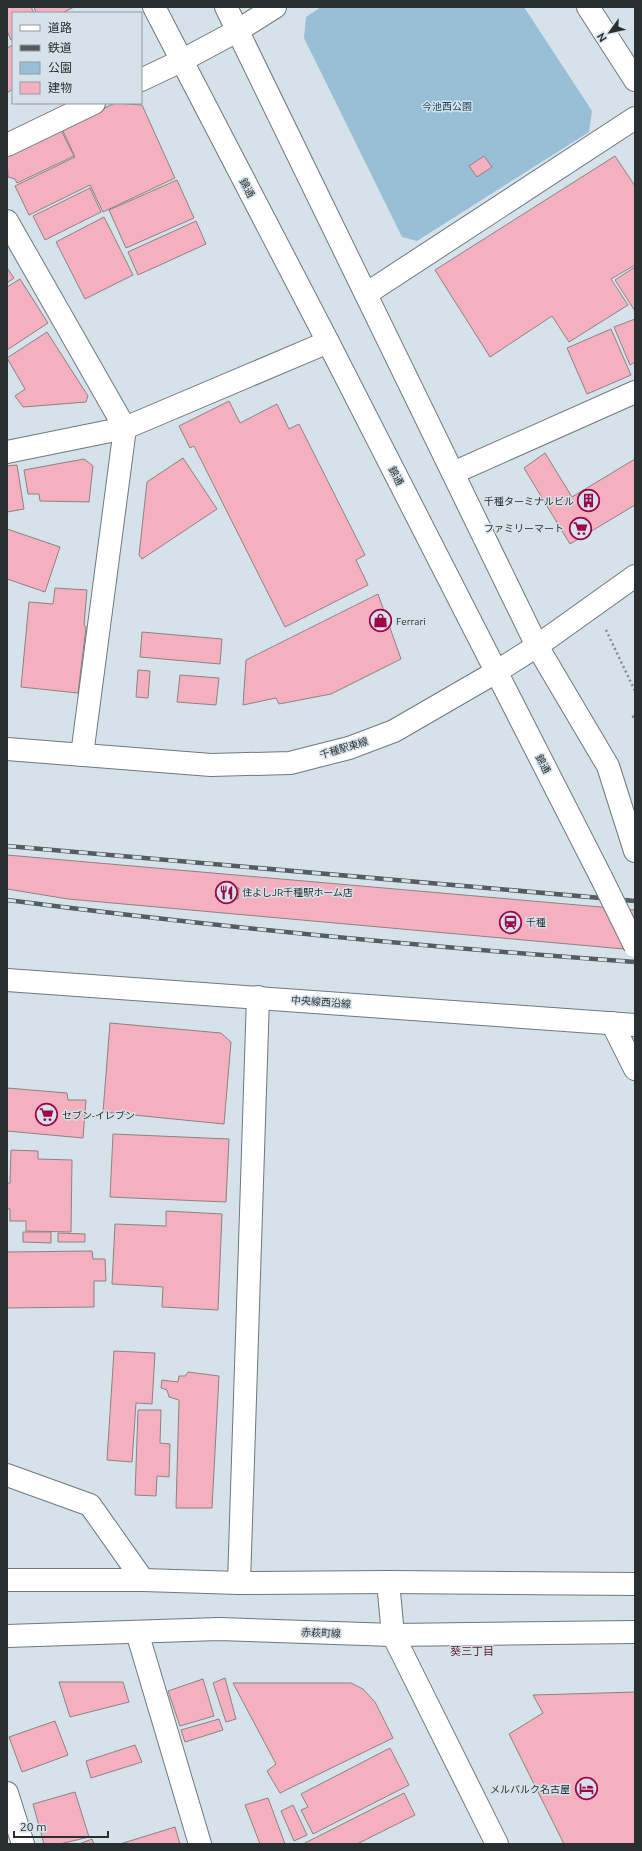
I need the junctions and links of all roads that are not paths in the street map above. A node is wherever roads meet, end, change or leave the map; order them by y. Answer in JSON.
{"nodes":[{"id":1,"x":154,"y":7,"type":"edge"},
{"id":2,"x":226,"y":7,"type":"edge"},
{"id":3,"x":275,"y":7,"type":"edge"},
{"id":4,"x":588,"y":7,"type":"edge"},
{"id":5,"x":237,"y":31,"type":"junction"},
{"id":6,"x":181,"y":62,"type":"junction"},
{"id":7,"x":142,"y":80,"type":"edge"},
{"id":8,"x":635,"y":80,"type":"edge"},
{"id":9,"x":92,"y":104,"type":"edge"},
{"id":10,"x":635,"y":118,"type":"edge"},
{"id":11,"x":7,"y":145,"type":"edge"},
{"id":12,"x":7,"y":221,"type":"edge"},
{"id":13,"x":366,"y":294,"type":"junction"},
{"id":14,"x":328,"y":342,"type":"junction"},
{"id":15,"x":635,"y":392,"type":"edge"},
{"id":16,"x":125,"y":428,"type":"junction"},
{"id":17,"x":7,"y":452,"type":"edge"},
{"id":18,"x":453,"y":473,"type":"junction"},
{"id":19,"x":635,"y":576,"type":"edge"},
{"id":20,"x":538,"y":646,"type":"junction"},
{"id":21,"x":496,"y":672,"type":"junction"},
{"id":22,"x":7,"y":749,"type":"edge"},
{"id":23,"x":82,"y":756,"type":"junction"},
{"id":24,"x":635,"y":851,"type":"edge"},
{"id":25,"x":635,"y":946,"type":"edge"},
{"id":26,"x":7,"y":980,"type":"edge"},
{"id":27,"x":258,"y":997,"type":"junction"},
{"id":28,"x":612,"y":1023,"type":"junction"},
{"id":29,"x":635,"y":1025,"type":"edge"},
{"id":30,"x":635,"y":1069,"type":"edge"},
{"id":31,"x":7,"y":1475,"type":"edge"},
{"id":32,"x":7,"y":1580,"type":"edge"},
{"id":33,"x":143,"y":1580,"type":"junction"},
{"id":34,"x":388,"y":1582,"type":"junction"},
{"id":35,"x":238,"y":1583,"type":"junction"},
{"id":36,"x":635,"y":1584,"type":"edge"},
{"id":37,"x":137,"y":1632,"type":"junction"},
{"id":38,"x":635,"y":1632,"type":"edge"},
{"id":39,"x":393,"y":1635,"type":"junction"},
{"id":40,"x":7,"y":1636,"type":"edge"},
{"id":41,"x":7,"y":1794,"type":"edge"},
{"id":42,"x":23,"y":1844,"type":"edge"},
{"id":43,"x":200,"y":1844,"type":"edge"},
{"id":44,"x":497,"y":1844,"type":"edge"}],
"edges":[{"from":1,"to":6,"type":"street","name":"錦通"},
{"from":2,"to":5,"type":"street"},
{"from":3,"to":5,"type":"street"},
{"from":4,"to":8,"type":"street"},
{"from":5,"to":6,"type":"street"},
{"from":5,"to":13,"type":"street"},
{"from":6,"to":7,"type":"street"},
{"from":6,"to":14,"type":"street","name":"錦通"},
{"from":9,"to":11,"type":"street"},
{"from":10,"to":13,"type":"street"},
{"from":12,"to":16,"type":"street"},
{"from":13,"to":18,"type":"street"},
{"from":14,"to":16,"type":"street"},
{"from":14,"to":21,"type":"street","name":"錦通"},
{"from":15,"to":18,"type":"street"},
{"from":16,"to":17,"type":"street"},
{"from":16,"to":23,"type":"street"},
{"from":18,"to":20,"type":"street"},
{"from":19,"to":20,"type":"street","name":"千種駅東線"},
{"from":20,"to":21,"type":"street","name":"千種駅東線"},
{"from":20,"to":24,"type":"street"},
{"from":21,"to":23,"type":"street","name":"千種駅東線"},
{"from":21,"to":25,"type":"street","name":"錦通","bridge":true},
{"from":22,"to":23,"type":"street","name":"千種駅東線"},
{"from":26,"to":27,"type":"street","name":"中央線西沿線"},
{"from":27,"to":28,"type":"street","name":"中央線西沿線"},
{"from":27,"to":35,"type":"street"},
{"from":28,"to":29,"type":"street","name":"中央線西沿線"},
{"from":28,"to":30,"type":"street"},
{"from":31,"to":33,"type":"street"},
{"from":32,"to":33,"type":"street"},
{"from":33,"to":35,"type":"street"},
{"from":34,"to":35,"type":"street"},
{"from":34,"to":36,"type":"street"},
{"from":34,"to":39,"type":"street"},
{"from":37,"to":39,"type":"street","name":"赤萩町線"},
{"from":37,"to":40,"type":"street","name":"赤萩町線"},
{"from":37,"to":43,"type":"street"},
{"from":38,"to":39,"type":"street","name":"赤萩町線"},
{"from":39,"to":44,"type":"street"},
{"from":41,"to":42,"type":"street"}]}
